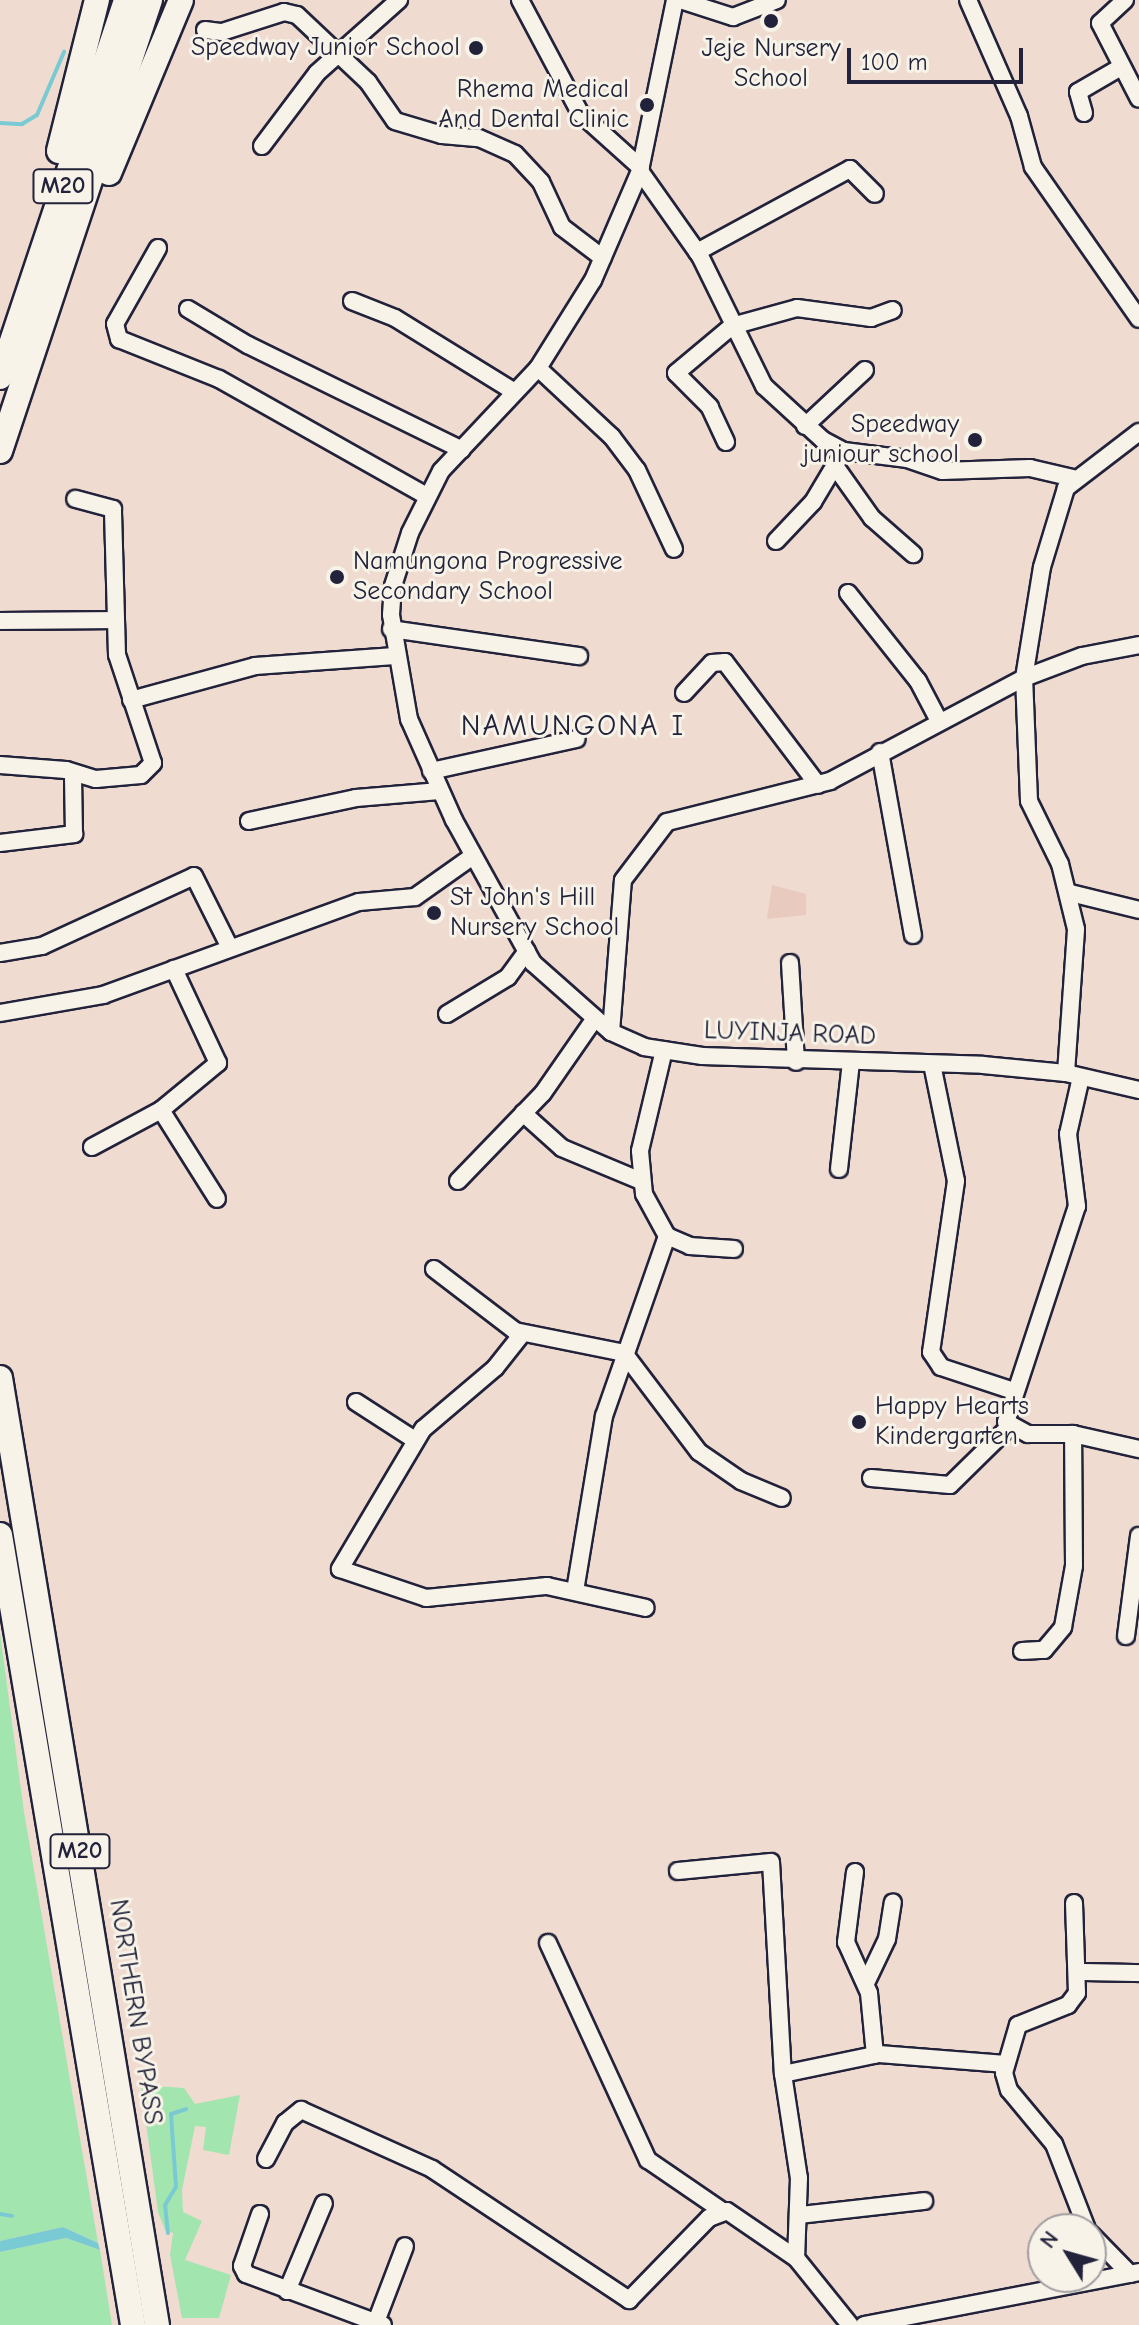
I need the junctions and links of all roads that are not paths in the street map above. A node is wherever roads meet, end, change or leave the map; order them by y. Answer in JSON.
{"nodes":[{"id":1,"x":97,"y":0,"type":"edge"},
{"id":2,"x":126,"y":0,"type":"edge"},
{"id":3,"x":150,"y":0,"type":"edge"},
{"id":4,"x":181,"y":0,"type":"edge"},
{"id":5,"x":399,"y":0,"type":"edge"},
{"id":6,"x":520,"y":0,"type":"edge"},
{"id":7,"x":677,"y":0,"type":"edge"},
{"id":8,"x":777,"y":0,"type":"edge"},
{"id":9,"x":968,"y":0,"type":"edge"},
{"id":10,"x":1125,"y":0,"type":"edge"},
{"id":11,"x":205,"y":30,"type":"dead end"},
{"id":12,"x":338,"y":52,"type":"junction"},
{"id":13,"x":1121,"y":67,"type":"junction"},
{"id":14,"x":1139,"y":99,"type":"edge"},
{"id":15,"x":1084,"y":113,"type":"dead end"},
{"id":16,"x":262,"y":146,"type":"dead end"},
{"id":17,"x":640,"y":169,"type":"junction"},
{"id":18,"x":875,"y":194,"type":"dead end"},
{"id":19,"x":158,"y":248,"type":"dead end"},
{"id":20,"x":697,"y":252,"type":"junction"},
{"id":21,"x":603,"y":258,"type":"junction"},
{"id":22,"x":56,"y":283,"type":"junction"},
{"id":23,"x":352,"y":301,"type":"dead end"},
{"id":24,"x":188,"y":309,"type":"dead end"},
{"id":25,"x":893,"y":310,"type":"dead end"},
{"id":26,"x":1139,"y":319,"type":"edge"},
{"id":27,"x":732,"y":326,"type":"junction"},
{"id":28,"x":538,"y":368,"type":"junction"},
{"id":29,"x":865,"y":370,"type":"dead end"},
{"id":30,"x":1,"y":375,"type":"edge"},
{"id":31,"x":515,"y":392,"type":"junction"},
{"id":32,"x":805,"y":426,"type":"junction"},
{"id":33,"x":1139,"y":432,"type":"edge"},
{"id":34,"x":726,"y":442,"type":"dead end"},
{"id":35,"x":462,"y":450,"type":"junction"},
{"id":36,"x":0,"y":451,"type":"edge"},
{"id":37,"x":839,"y":458,"type":"junction"},
{"id":38,"x":1073,"y":478,"type":"junction"},
{"id":39,"x":425,"y":495,"type":"junction"},
{"id":40,"x":75,"y":499,"type":"dead end"},
{"id":41,"x":776,"y":541,"type":"dead end"},
{"id":42,"x":674,"y":549,"type":"dead end"},
{"id":43,"x":913,"y":554,"type":"dead end"},
{"id":44,"x":848,"y":593,"type":"dead end"},
{"id":45,"x":114,"y":620,"type":"junction"},
{"id":46,"x":0,"y":621,"type":"edge"},
{"id":47,"x":391,"y":629,"type":"junction"},
{"id":48,"x":1139,"y":645,"type":"edge"},
{"id":49,"x":395,"y":656,"type":"junction"},
{"id":50,"x":579,"y":656,"type":"dead end"},
{"id":51,"x":1024,"y":678,"type":"junction"},
{"id":52,"x":684,"y":693,"type":"dead end"},
{"id":53,"x":131,"y":700,"type":"junction"},
{"id":54,"x":939,"y":721,"type":"junction"},
{"id":55,"x":577,"y":739,"type":"dead end"},
{"id":56,"x":880,"y":752,"type":"junction"},
{"id":57,"x":0,"y":765,"type":"edge"},
{"id":58,"x":431,"y":771,"type":"junction"},
{"id":59,"x":73,"y":776,"type":"junction"},
{"id":60,"x":818,"y":785,"type":"junction"},
{"id":61,"x":440,"y":791,"type":"junction"},
{"id":62,"x":249,"y":821,"type":"dead end"},
{"id":63,"x":0,"y":843,"type":"edge"},
{"id":64,"x":473,"y":856,"type":"junction"},
{"id":65,"x":1070,"y":893,"type":"junction"},
{"id":66,"x":1139,"y":910,"type":"edge"},
{"id":67,"x":913,"y":935,"type":"dead end"},
{"id":68,"x":230,"y":948,"type":"junction"},
{"id":69,"x":527,"y":951,"type":"junction"},
{"id":70,"x":0,"y":953,"type":"edge"},
{"id":71,"x":790,"y":963,"type":"dead end"},
{"id":72,"x":174,"y":969,"type":"junction"},
{"id":73,"x":0,"y":1013,"type":"edge"},
{"id":74,"x":447,"y":1014,"type":"dead end"},
{"id":75,"x":593,"y":1021,"type":"junction"},
{"id":76,"x":611,"y":1032,"type":"junction"},
{"id":77,"x":664,"y":1050,"type":"junction"},
{"id":78,"x":796,"y":1062,"type":"junction"},
{"id":79,"x":851,"y":1062,"type":"junction"},
{"id":80,"x":932,"y":1064,"type":"junction"},
{"id":81,"x":1074,"y":1075,"type":"junction"},
{"id":82,"x":1139,"y":1090,"type":"edge"},
{"id":83,"x":161,"y":1110,"type":"junction"},
{"id":84,"x":523,"y":1113,"type":"junction"},
{"id":85,"x":92,"y":1147,"type":"dead end"},
{"id":86,"x":839,"y":1169,"type":"dead end"},
{"id":87,"x":458,"y":1181,"type":"dead end"},
{"id":88,"x":641,"y":1181,"type":"junction"},
{"id":89,"x":217,"y":1199,"type":"dead end"},
{"id":90,"x":667,"y":1236,"type":"junction"},
{"id":91,"x":734,"y":1249,"type":"dead end"},
{"id":92,"x":434,"y":1269,"type":"dead end"},
{"id":93,"x":522,"y":1334,"type":"junction"},
{"id":94,"x":624,"y":1353,"type":"junction"},
{"id":95,"x":0,"y":1378,"type":"edge"},
{"id":96,"x":1014,"y":1391,"type":"junction"},
{"id":97,"x":356,"y":1402,"type":"dead end"},
{"id":98,"x":1009,"y":1427,"type":"junction"},
{"id":99,"x":1073,"y":1434,"type":"junction"},
{"id":100,"x":415,"y":1440,"type":"junction"},
{"id":101,"x":1139,"y":1449,"type":"edge"},
{"id":102,"x":871,"y":1478,"type":"dead end"},
{"id":103,"x":782,"y":1498,"type":"dead end"},
{"id":104,"x":0,"y":1535,"type":"edge"},
{"id":105,"x":1139,"y":1536,"type":"edge"},
{"id":106,"x":575,"y":1591,"type":"junction"},
{"id":107,"x":646,"y":1608,"type":"dead end"},
{"id":108,"x":1126,"y":1636,"type":"dead end"},
{"id":109,"x":1022,"y":1651,"type":"dead end"},
{"id":110,"x":678,"y":1871,"type":"dead end"},
{"id":111,"x":855,"y":1872,"type":"dead end"},
{"id":112,"x":893,"y":1902,"type":"dead end"},
{"id":113,"x":1074,"y":1903,"type":"dead end"},
{"id":114,"x":548,"y":1943,"type":"dead end"},
{"id":115,"x":1079,"y":1972,"type":"junction"},
{"id":116,"x":1139,"y":1973,"type":"edge"},
{"id":117,"x":866,"y":1983,"type":"junction"},
{"id":118,"x":875,"y":2055,"type":"junction"},
{"id":119,"x":1006,"y":2064,"type":"junction"},
{"id":120,"x":783,"y":2074,"type":"junction"},
{"id":121,"x":266,"y":2159,"type":"dead end"},
{"id":122,"x":924,"y":2201,"type":"dead end"},
{"id":123,"x":324,"y":2203,"type":"dead end"},
{"id":124,"x":721,"y":2210,"type":"junction"},
{"id":125,"x":1081,"y":2213,"type":"edge"},
{"id":126,"x":260,"y":2214,"type":"dead end"},
{"id":127,"x":800,"y":2215,"type":"junction"},
{"id":128,"x":405,"y":2246,"type":"dead end"},
{"id":129,"x":1107,"y":2249,"type":"edge"},
{"id":130,"x":796,"y":2258,"type":"junction"},
{"id":131,"x":1134,"y":2273,"type":"edge"},
{"id":132,"x":287,"y":2291,"type":"junction"},
{"id":133,"x":888,"y":2322,"type":"edge"},
{"id":134,"x":379,"y":2324,"type":"edge"},
{"id":135,"x":133,"y":2325,"type":"edge"},
{"id":136,"x":157,"y":2325,"type":"edge"},
{"id":137,"x":850,"y":2325,"type":"edge"},
{"id":138,"x":864,"y":2325,"type":"edge"}],
"edges":[{"from":1,"to":30,"type":"highway"},
{"from":2,"to":30,"type":"highway","number":"M20"},
{"from":3,"to":22,"type":"highway","number":"M20"},
{"from":4,"to":22,"type":"highway"},
{"from":5,"to":12,"type":"street"},
{"from":6,"to":17,"type":"street"},
{"from":7,"to":8,"type":"street"},
{"from":7,"to":17,"type":"street"},
{"from":9,"to":26,"type":"street"},
{"from":10,"to":13,"type":"street"},
{"from":11,"to":12,"type":"street"},
{"from":12,"to":16,"type":"street"},
{"from":12,"to":21,"type":"street"},
{"from":13,"to":14,"type":"street"},
{"from":13,"to":15,"type":"street"},
{"from":17,"to":20,"type":"street"},
{"from":17,"to":21,"type":"street"},
{"from":18,"to":20,"type":"street"},
{"from":19,"to":39,"type":"street"},
{"from":20,"to":27,"type":"street"},
{"from":21,"to":28,"type":"street"},
{"from":22,"to":36,"type":"highway","number":"M20"},
{"from":23,"to":31,"type":"street"},
{"from":24,"to":35,"type":"street"},
{"from":25,"to":27,"type":"street"},
{"from":27,"to":32,"type":"street"},
{"from":27,"to":34,"type":"street"},
{"from":28,"to":31,"type":"street"},
{"from":28,"to":42,"type":"street"},
{"from":29,"to":32,"type":"street"},
{"from":31,"to":35,"type":"street"},
{"from":32,"to":37,"type":"street"},
{"from":33,"to":38,"type":"street"},
{"from":35,"to":39,"type":"street"},
{"from":37,"to":38,"type":"street"},
{"from":37,"to":41,"type":"street"},
{"from":37,"to":43,"type":"street"},
{"from":38,"to":51,"type":"street"},
{"from":39,"to":47,"type":"street","name":"LUYINJA ROAD"},
{"from":40,"to":45,"type":"street"},
{"from":44,"to":54,"type":"street"},
{"from":45,"to":46,"type":"street"},
{"from":45,"to":53,"type":"street"},
{"from":47,"to":49,"type":"street","name":"LUYINJA ROAD"},
{"from":47,"to":50,"type":"street"},
{"from":48,"to":51,"type":"street"},
{"from":49,"to":53,"type":"street"},
{"from":49,"to":58,"type":"street","name":"LUYINJA ROAD"},
{"from":51,"to":54,"type":"street"},
{"from":51,"to":65,"type":"street"},
{"from":52,"to":60,"type":"street"},
{"from":53,"to":59,"type":"street"},
{"from":54,"to":56,"type":"street"},
{"from":55,"to":58,"type":"street"},
{"from":56,"to":60,"type":"street"},
{"from":56,"to":67,"type":"street"},
{"from":57,"to":59,"type":"street"},
{"from":58,"to":61,"type":"street","name":"LUYINJA ROAD"},
{"from":59,"to":63,"type":"street"},
{"from":60,"to":76,"type":"street"},
{"from":61,"to":62,"type":"street"},
{"from":61,"to":64,"type":"street","name":"LUYINJA ROAD"},
{"from":64,"to":68,"type":"street"},
{"from":64,"to":69,"type":"street","name":"LUYINJA ROAD"},
{"from":65,"to":66,"type":"street"},
{"from":65,"to":81,"type":"street"},
{"from":68,"to":70,"type":"street"},
{"from":68,"to":72,"type":"street"},
{"from":69,"to":74,"type":"street"},
{"from":69,"to":75,"type":"street","name":"LUYINJA ROAD"},
{"from":71,"to":78,"type":"street"},
{"from":72,"to":73,"type":"street"},
{"from":72,"to":83,"type":"street"},
{"from":75,"to":76,"type":"street","name":"LUYINJA ROAD"},
{"from":75,"to":84,"type":"street"},
{"from":76,"to":77,"type":"street","name":"LUYINJA ROAD"},
{"from":77,"to":78,"type":"street","name":"LUYINJA ROAD"},
{"from":77,"to":88,"type":"street"},
{"from":78,"to":79,"type":"street","name":"LUYINJA ROAD"},
{"from":79,"to":80,"type":"street","name":"LUYINJA ROAD"},
{"from":79,"to":86,"type":"street"},
{"from":80,"to":81,"type":"street","name":"LUYINJA ROAD"},
{"from":80,"to":96,"type":"street"},
{"from":81,"to":82,"type":"street","name":"LUYINJA ROAD"},
{"from":81,"to":96,"type":"street"},
{"from":83,"to":85,"type":"street"},
{"from":83,"to":89,"type":"street"},
{"from":84,"to":87,"type":"street"},
{"from":84,"to":88,"type":"street"},
{"from":88,"to":90,"type":"street"},
{"from":90,"to":91,"type":"street"},
{"from":90,"to":94,"type":"street"},
{"from":92,"to":93,"type":"street"},
{"from":93,"to":94,"type":"street"},
{"from":93,"to":100,"type":"street"},
{"from":94,"to":103,"type":"street"},
{"from":94,"to":106,"type":"street"},
{"from":95,"to":136,"type":"highway","name":"NORTHERN BYPASS","number":"M20"},
{"from":96,"to":98,"type":"street"},
{"from":97,"to":100,"type":"street"},
{"from":98,"to":99,"type":"street"},
{"from":98,"to":102,"type":"street"},
{"from":99,"to":101,"type":"street"},
{"from":99,"to":109,"type":"street"},
{"from":100,"to":106,"type":"street"},
{"from":104,"to":135,"type":"highway","name":"NORTHERN BYPASS","number":"M20"},
{"from":105,"to":108,"type":"street"},
{"from":106,"to":107,"type":"street"},
{"from":110,"to":120,"type":"street"},
{"from":111,"to":117,"type":"street"},
{"from":112,"to":117,"type":"street"},
{"from":113,"to":115,"type":"street"},
{"from":114,"to":124,"type":"street"},
{"from":115,"to":116,"type":"street"},
{"from":115,"to":119,"type":"street"},
{"from":117,"to":118,"type":"street"},
{"from":118,"to":119,"type":"street"},
{"from":118,"to":120,"type":"street"},
{"from":119,"to":125,"type":"street"},
{"from":120,"to":127,"type":"street"},
{"from":121,"to":124,"type":"street"},
{"from":122,"to":127,"type":"street"},
{"from":123,"to":132,"type":"street"},
{"from":124,"to":130,"type":"street"},
{"from":126,"to":132,"type":"street"},
{"from":127,"to":130,"type":"street"},
{"from":128,"to":134,"type":"street"},
{"from":129,"to":131,"type":"street"},
{"from":130,"to":137,"type":"street"},
{"from":131,"to":133,"type":"street"},
{"from":132,"to":134,"type":"street"},
{"from":133,"to":138,"type":"street"}]}
